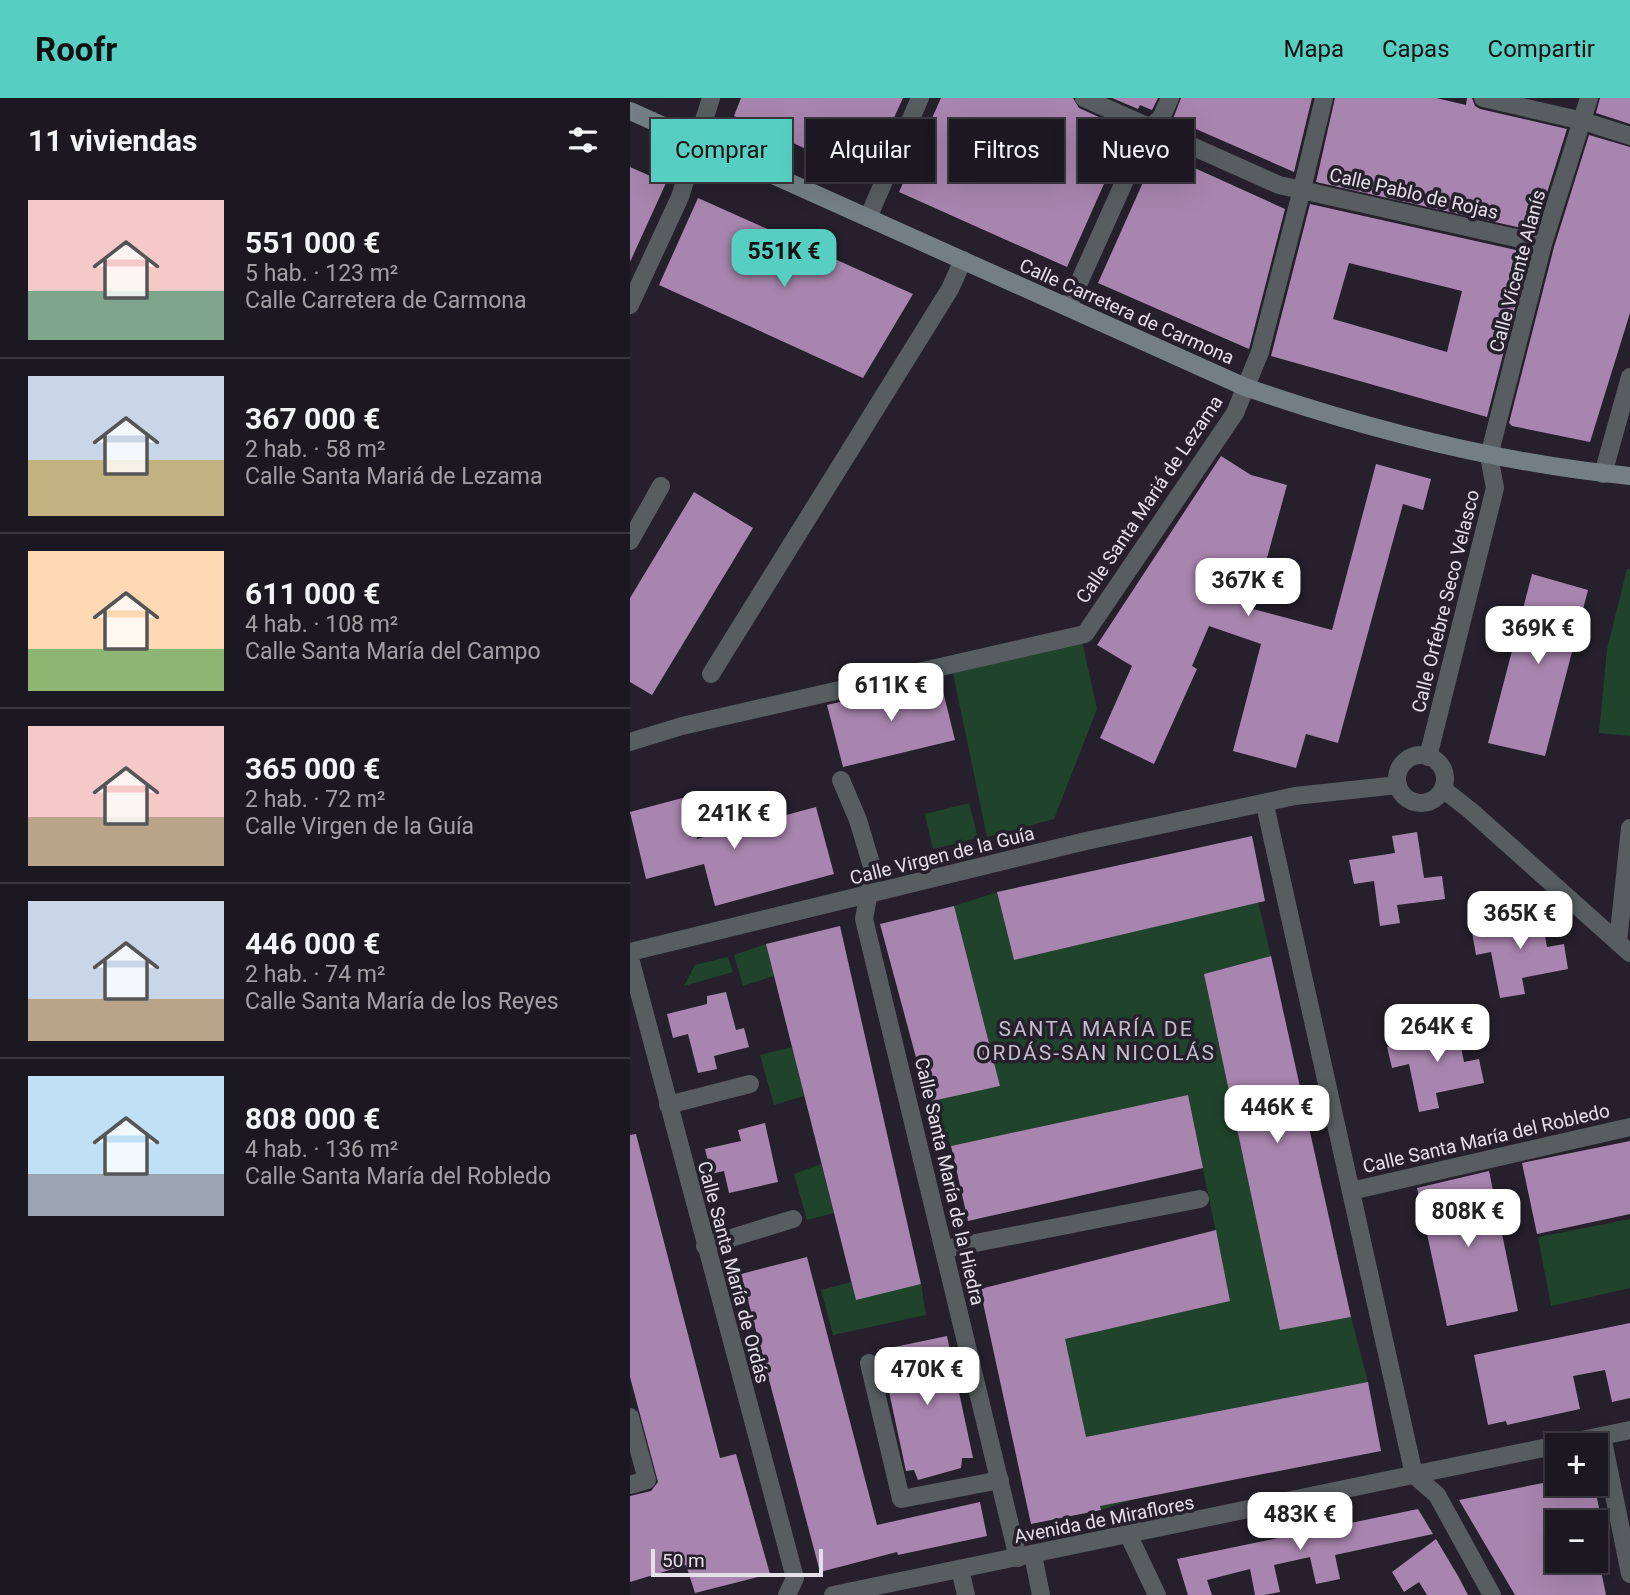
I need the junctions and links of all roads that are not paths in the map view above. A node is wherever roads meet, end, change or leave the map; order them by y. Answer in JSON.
{"nodes":[{"id":1,"x":711,"y":98,"type":"edge"},
{"id":2,"x":920,"y":98,"type":"edge"},
{"id":3,"x":1084,"y":98,"type":"edge"},
{"id":4,"x":1170,"y":98,"type":"edge"},
{"id":5,"x":1324,"y":98,"type":"edge"},
{"id":6,"x":1483,"y":98,"type":"edge"},
{"id":7,"x":1589,"y":98,"type":"edge"},
{"id":8,"x":630,"y":111,"type":"edge"},
{"id":9,"x":704,"y":119,"type":"edge"},
{"id":10,"x":1127,"y":119,"type":"edge"},
{"id":11,"x":1160,"y":119,"type":"edge"},
{"id":12,"x":651,"y":121,"type":"edge"},
{"id":13,"x":1583,"y":121,"type":"junction"},
{"id":14,"x":1630,"y":136,"type":"edge"},
{"id":15,"x":1194,"y":149,"type":"edge"},
{"id":16,"x":684,"y":182,"type":"edge"},
{"id":17,"x":788,"y":182,"type":"edge"},
{"id":18,"x":1124,"y":182,"type":"edge"},
{"id":19,"x":1302,"y":188,"type":"junction"},
{"id":20,"x":868,"y":218,"type":"junction"},
{"id":21,"x":1543,"y":244,"type":"junction"},
{"id":22,"x":963,"y":260,"type":"junction"},
{"id":23,"x":630,"y":305,"type":"edge"},
{"id":24,"x":1068,"y":307,"type":"junction"},
{"id":25,"x":1630,"y":377,"type":"edge"},
{"id":26,"x":1245,"y":387,"type":"junction"},
{"id":27,"x":1489,"y":456,"type":"junction"},
{"id":28,"x":1603,"y":474,"type":"junction"},
{"id":29,"x":1630,"y":476,"type":"edge"},
{"id":30,"x":661,"y":486,"type":"dead end"},
{"id":31,"x":630,"y":541,"type":"edge"},
{"id":32,"x":711,"y":674,"type":"dead end"},
{"id":33,"x":630,"y":742,"type":"edge"},
{"id":34,"x":1428,"y":757,"type":"junction"},
{"id":35,"x":841,"y":780,"type":"dead end"},
{"id":36,"x":1398,"y":785,"type":"junction"},
{"id":37,"x":1443,"y":789,"type":"junction"},
{"id":38,"x":1265,"y":805,"type":"junction"},
{"id":39,"x":1630,"y":828,"type":"edge"},
{"id":40,"x":867,"y":895,"type":"junction"},
{"id":41,"x":1624,"y":947,"type":"edge"},
{"id":42,"x":630,"y":952,"type":"edge"},
{"id":43,"x":630,"y":958,"type":"edge"},
{"id":44,"x":750,"y":1084,"type":"dead end"},
{"id":45,"x":668,"y":1105,"type":"junction"},
{"id":46,"x":1630,"y":1127,"type":"edge"},
{"id":47,"x":1352,"y":1191,"type":"junction"},
{"id":48,"x":1200,"y":1199,"type":"dead end"},
{"id":49,"x":793,"y":1219,"type":"dead end"},
{"id":50,"x":705,"y":1246,"type":"junction"},
{"id":51,"x":945,"y":1249,"type":"junction"},
{"id":52,"x":869,"y":1363,"type":"dead end"},
{"id":53,"x":630,"y":1417,"type":"edge"},
{"id":54,"x":1630,"y":1430,"type":"edge"},
{"id":55,"x":1608,"y":1435,"type":"edge"},
{"id":56,"x":1545,"y":1448,"type":"edge"},
{"id":57,"x":1608,"y":1466,"type":"edge"},
{"id":58,"x":1414,"y":1475,"type":"junction"},
{"id":59,"x":1000,"y":1480,"type":"junction"},
{"id":60,"x":630,"y":1485,"type":"edge"},
{"id":61,"x":1129,"y":1536,"type":"junction"},
{"id":62,"x":1026,"y":1556,"type":"junction"},
{"id":63,"x":960,"y":1569,"type":"junction"},
{"id":64,"x":1630,"y":1574,"type":"edge"},
{"id":65,"x":880,"y":1590,"type":"edge"},
{"id":66,"x":787,"y":1595,"type":"edge"},
{"id":67,"x":833,"y":1595,"type":"edge"},
{"id":68,"x":966,"y":1595,"type":"edge"},
{"id":69,"x":1041,"y":1595,"type":"edge"},
{"id":70,"x":1157,"y":1595,"type":"edge"},
{"id":71,"x":1492,"y":1595,"type":"edge"}],
"edges":[{"from":1,"to":9,"type":"street"},
{"from":2,"to":20,"type":"street"},
{"from":3,"to":10,"type":"street","name":"Calle Pablo de Rojas"},
{"from":4,"to":11,"type":"street"},
{"from":5,"to":19,"type":"street","name":"Calle Santa Mariá de Lezama"},
{"from":6,"to":13,"type":"street"},
{"from":7,"to":13,"type":"street","name":"Calle Vicente Alanís"},
{"from":8,"to":12,"type":"main road","name":"Calle Carretera de Carmona"},
{"from":13,"to":14,"type":"street"},
{"from":13,"to":21,"type":"street","name":"Calle Vicente Alanís"},
{"from":15,"to":19,"type":"street","name":"Calle Pablo de Rojas"},
{"from":16,"to":23,"type":"street"},
{"from":17,"to":20,"type":"main road","name":"Calle Carretera de Carmona"},
{"from":18,"to":24,"type":"street"},
{"from":19,"to":21,"type":"street","name":"Calle Pablo de Rojas"},
{"from":19,"to":26,"type":"street","name":"Calle Santa Mariá de Lezama"},
{"from":20,"to":22,"type":"main road","name":"Calle Carretera de Carmona"},
{"from":21,"to":27,"type":"street","name":"Calle Vicente Alanís"},
{"from":22,"to":24,"type":"main road","name":"Calle Carretera de Carmona"},
{"from":22,"to":32,"type":"street"},
{"from":24,"to":26,"type":"main road","name":"Calle Carretera de Carmona"},
{"from":25,"to":28,"type":"street"},
{"from":26,"to":27,"type":"main road","name":"Calle Carretera de Carmona"},
{"from":26,"to":33,"type":"street","name":"Calle Santa Mariá de Lezama"},
{"from":27,"to":28,"type":"main road","name":"Calle Carretera de Carmona"},
{"from":27,"to":34,"type":"street","name":"Calle Orfebre Seco Velasco"},
{"from":28,"to":29,"type":"main road","name":"Calle Carretera de Carmona"},
{"from":30,"to":31,"type":"street"},
{"from":34,"to":36,"type":"street"},
{"from":34,"to":37,"type":"street"},
{"from":35,"to":40,"type":"street","name":"Calle Santa María de la Hiedra"},
{"from":36,"to":37,"type":"street"},
{"from":36,"to":38,"type":"street","name":"Calle Virgen de la Guía"},
{"from":37,"to":41,"type":"street"},
{"from":38,"to":40,"type":"street","name":"Calle Virgen de la Guía"},
{"from":38,"to":47,"type":"street"},
{"from":39,"to":41,"type":"street"},
{"from":40,"to":42,"type":"street","name":"Calle Virgen de la Guía"},
{"from":40,"to":51,"type":"street","name":"Calle Santa María de la Hiedra"},
{"from":43,"to":45,"type":"street","name":"Calle Santa María de Ordás"},
{"from":44,"to":45,"type":"street"},
{"from":45,"to":50,"type":"street","name":"Calle Santa María de Ordás"},
{"from":46,"to":47,"type":"street","name":"Calle Santa María del Robledo"},
{"from":47,"to":58,"type":"street"},
{"from":48,"to":51,"type":"street"},
{"from":49,"to":50,"type":"street"},
{"from":50,"to":66,"type":"street","name":"Calle Santa María de Ordás"},
{"from":51,"to":59,"type":"street","name":"Calle Santa María de la Hiedra"},
{"from":52,"to":59,"type":"street"},
{"from":53,"to":60,"type":"street"},
{"from":54,"to":55,"type":"street","name":"Avenida de Miraflores"},
{"from":56,"to":58,"type":"street","name":"Avenida de Miraflores"},
{"from":57,"to":64,"type":"street"},
{"from":58,"to":61,"type":"street","name":"Avenida de Miraflores"},
{"from":58,"to":71,"type":"street"},
{"from":59,"to":62,"type":"street","name":"Calle Santa María de la Hiedra"},
{"from":61,"to":62,"type":"street","name":"Avenida de Miraflores"},
{"from":61,"to":70,"type":"street"},
{"from":62,"to":63,"type":"street","name":"Avenida de Miraflores"},
{"from":62,"to":69,"type":"street","name":"Calle Santa María de la Hiedra"},
{"from":63,"to":65,"type":"street","name":"Avenida de Miraflores"},
{"from":63,"to":68,"type":"street"},
{"from":65,"to":67,"type":"street","name":"Avenida de Miraflores"}]}
